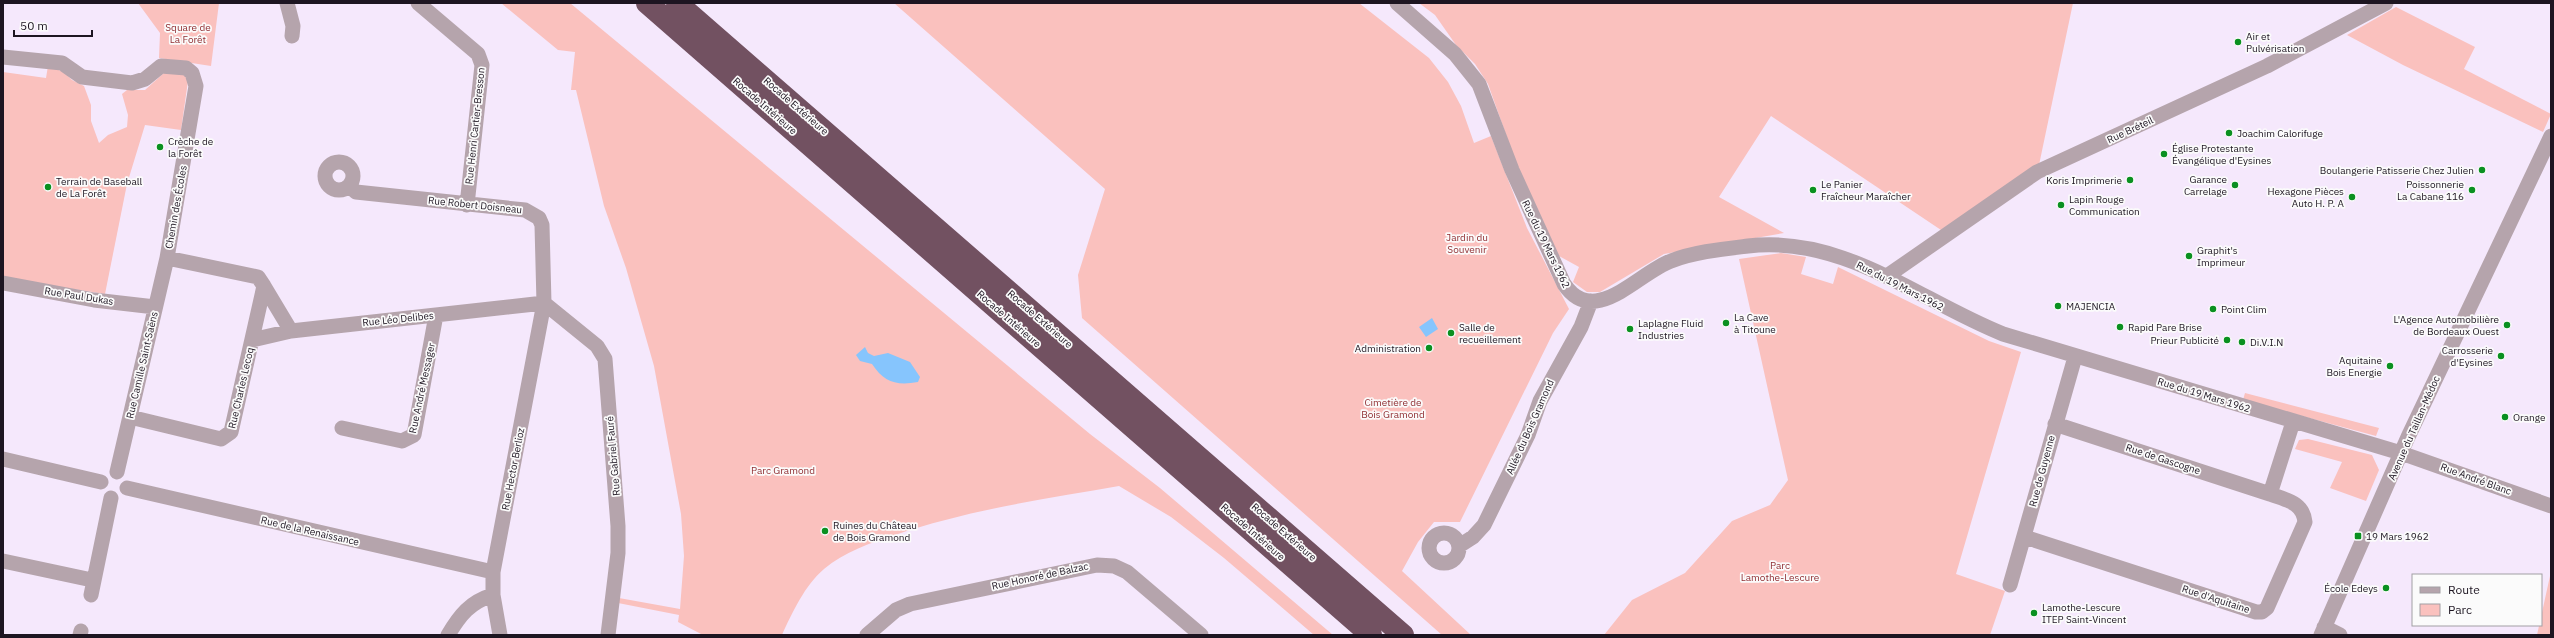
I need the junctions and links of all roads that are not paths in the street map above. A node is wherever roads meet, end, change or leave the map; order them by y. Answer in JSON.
{"nodes":[{"id":1,"x":287,"y":3,"type":"edge"},
{"id":2,"x":418,"y":3,"type":"edge"},
{"id":3,"x":647,"y":3,"type":"edge"},
{"id":4,"x":677,"y":3,"type":"edge"},
{"id":5,"x":1397,"y":3,"type":"edge"},
{"id":6,"x":2386,"y":3,"type":"edge"},
{"id":7,"x":292,"y":36,"type":"dead end"},
{"id":8,"x":3,"y":57,"type":"edge"},
{"id":9,"x":2551,"y":136,"type":"edge"},
{"id":10,"x":349,"y":186,"type":"dead end"},
{"id":11,"x":467,"y":205,"type":"junction"},
{"id":12,"x":167,"y":258,"type":"junction"},
{"id":13,"x":1887,"y":276,"type":"junction"},
{"id":14,"x":3,"y":283,"type":"edge"},
{"id":15,"x":264,"y":286,"type":"junction"},
{"id":16,"x":1591,"y":301,"type":"junction"},
{"id":17,"x":544,"y":303,"type":"junction"},
{"id":18,"x":155,"y":308,"type":"junction"},
{"id":19,"x":436,"y":315,"type":"junction"},
{"id":20,"x":291,"y":331,"type":"junction"},
{"id":21,"x":252,"y":340,"type":"junction"},
{"id":22,"x":2075,"y":357,"type":"junction"},
{"id":23,"x":130,"y":417,"type":"junction"},
{"id":24,"x":2293,"y":422,"type":"junction"},
{"id":25,"x":2055,"y":424,"type":"junction"},
{"id":26,"x":342,"y":428,"type":"dead end"},
{"id":27,"x":2401,"y":453,"type":"junction"},
{"id":28,"x":3,"y":459,"type":"edge"},
{"id":29,"x":117,"y":472,"type":"junction"},
{"id":30,"x":101,"y":482,"type":"junction"},
{"id":31,"x":127,"y":488,"type":"junction"},
{"id":32,"x":2270,"y":494,"type":"junction"},
{"id":33,"x":111,"y":498,"type":"junction"},
{"id":34,"x":2551,"y":506,"type":"edge"},
{"id":35,"x":2025,"y":537,"type":"junction"},
{"id":36,"x":1459,"y":546,"type":"dead end"},
{"id":37,"x":3,"y":561,"type":"edge"},
{"id":38,"x":493,"y":572,"type":"junction"},
{"id":39,"x":92,"y":580,"type":"junction"},
{"id":40,"x":2010,"y":585,"type":"dead end"},
{"id":41,"x":90,"y":595,"type":"dead end"},
{"id":42,"x":492,"y":595,"type":"junction"},
{"id":43,"x":2323,"y":631,"type":"edge"},
{"id":44,"x":448,"y":635,"type":"edge"},
{"id":45,"x":500,"y":635,"type":"edge"},
{"id":46,"x":608,"y":635,"type":"edge"},
{"id":47,"x":867,"y":635,"type":"edge"},
{"id":48,"x":1201,"y":635,"type":"edge"},
{"id":49,"x":1371,"y":635,"type":"edge"},
{"id":50,"x":1403,"y":635,"type":"edge"},
{"id":51,"x":2340,"y":635,"type":"edge"}],
"edges":[{"from":1,"to":7,"type":"street"},
{"from":2,"to":11,"type":"street","name":"Rue Henri Cartier-Bresson"},
{"from":3,"to":49,"type":"highway","name":"Rocade Intérieure"},
{"from":4,"to":50,"type":"highway","name":"Rocade Extérieure"},
{"from":5,"to":16,"type":"street","name":"Rue du 19 Mars 1962"},
{"from":6,"to":13,"type":"street","name":"Rue Bréteil"},
{"from":8,"to":12,"type":"street","name":"Chemin des Écoles"},
{"from":9,"to":27,"type":"street","name":"Avenue du Taillan-Médoc"},
{"from":10,"to":11,"type":"street","name":"Rue Robert Doisneau"},
{"from":11,"to":17,"type":"street","name":"Rue Robert Doisneau"},
{"from":12,"to":15,"type":"street"},
{"from":12,"to":18,"type":"street","name":"Rue Camille Saint-Saëns"},
{"from":13,"to":16,"type":"street","name":"Rue du 19 Mars 1962"},
{"from":13,"to":22,"type":"street","name":"Rue du 19 Mars 1962"},
{"from":14,"to":18,"type":"street","name":"Rue Paul Dukas"},
{"from":15,"to":20,"type":"street"},
{"from":15,"to":21,"type":"street","name":"Rue Charles Lecoq"},
{"from":16,"to":36,"type":"street","name":"Allée du Bois Gramond"},
{"from":17,"to":19,"type":"street","name":"Rue Léo Delibes"},
{"from":17,"to":38,"type":"street","name":"Rue Hector Berlioz"},
{"from":17,"to":46,"type":"street","name":"Rue Gabriel Fauré"},
{"from":18,"to":23,"type":"street","name":"Rue Camille Saint-Saëns"},
{"from":19,"to":20,"type":"street","name":"Rue Léo Delibes"},
{"from":19,"to":26,"type":"street","name":"Rue André Messager"},
{"from":20,"to":21,"type":"street","name":"Rue Léo Delibes"},
{"from":21,"to":23,"type":"street","name":"Rue Charles Lecoq"},
{"from":22,"to":24,"type":"street","name":"Rue du 19 Mars 1962"},
{"from":22,"to":25,"type":"street","name":"Rue de Guyenne"},
{"from":23,"to":29,"type":"street","name":"Rue Camille Saint-Saëns"},
{"from":24,"to":27,"type":"street","name":"Rue du 19 Mars 1962"},
{"from":24,"to":32,"type":"street"},
{"from":25,"to":32,"type":"street","name":"Rue de Gascogne"},
{"from":25,"to":35,"type":"street","name":"Rue de Guyenne"},
{"from":27,"to":34,"type":"street","name":"Rue André Blanc"},
{"from":27,"to":43,"type":"street","name":"Avenue du Taillan-Médoc"},
{"from":28,"to":30,"type":"street"},
{"from":29,"to":30,"type":"street"},
{"from":29,"to":31,"type":"street"},
{"from":30,"to":33,"type":"street"},
{"from":31,"to":33,"type":"street"},
{"from":31,"to":38,"type":"street","name":"Rue de la Renaissance"},
{"from":32,"to":35,"type":"street","name":"Rue d'Aquitaine"},
{"from":33,"to":39,"type":"street"},
{"from":35,"to":40,"type":"street","name":"Rue de Guyenne"},
{"from":37,"to":39,"type":"street"},
{"from":38,"to":42,"type":"street","name":"Rue Hector Berlioz"},
{"from":39,"to":41,"type":"street"},
{"from":42,"to":44,"type":"street"},
{"from":42,"to":45,"type":"street","name":"Rue Hector Berlioz"},
{"from":43,"to":51,"type":"street"},
{"from":47,"to":48,"type":"street","name":"Rue Honoré de Balzac"}]}
